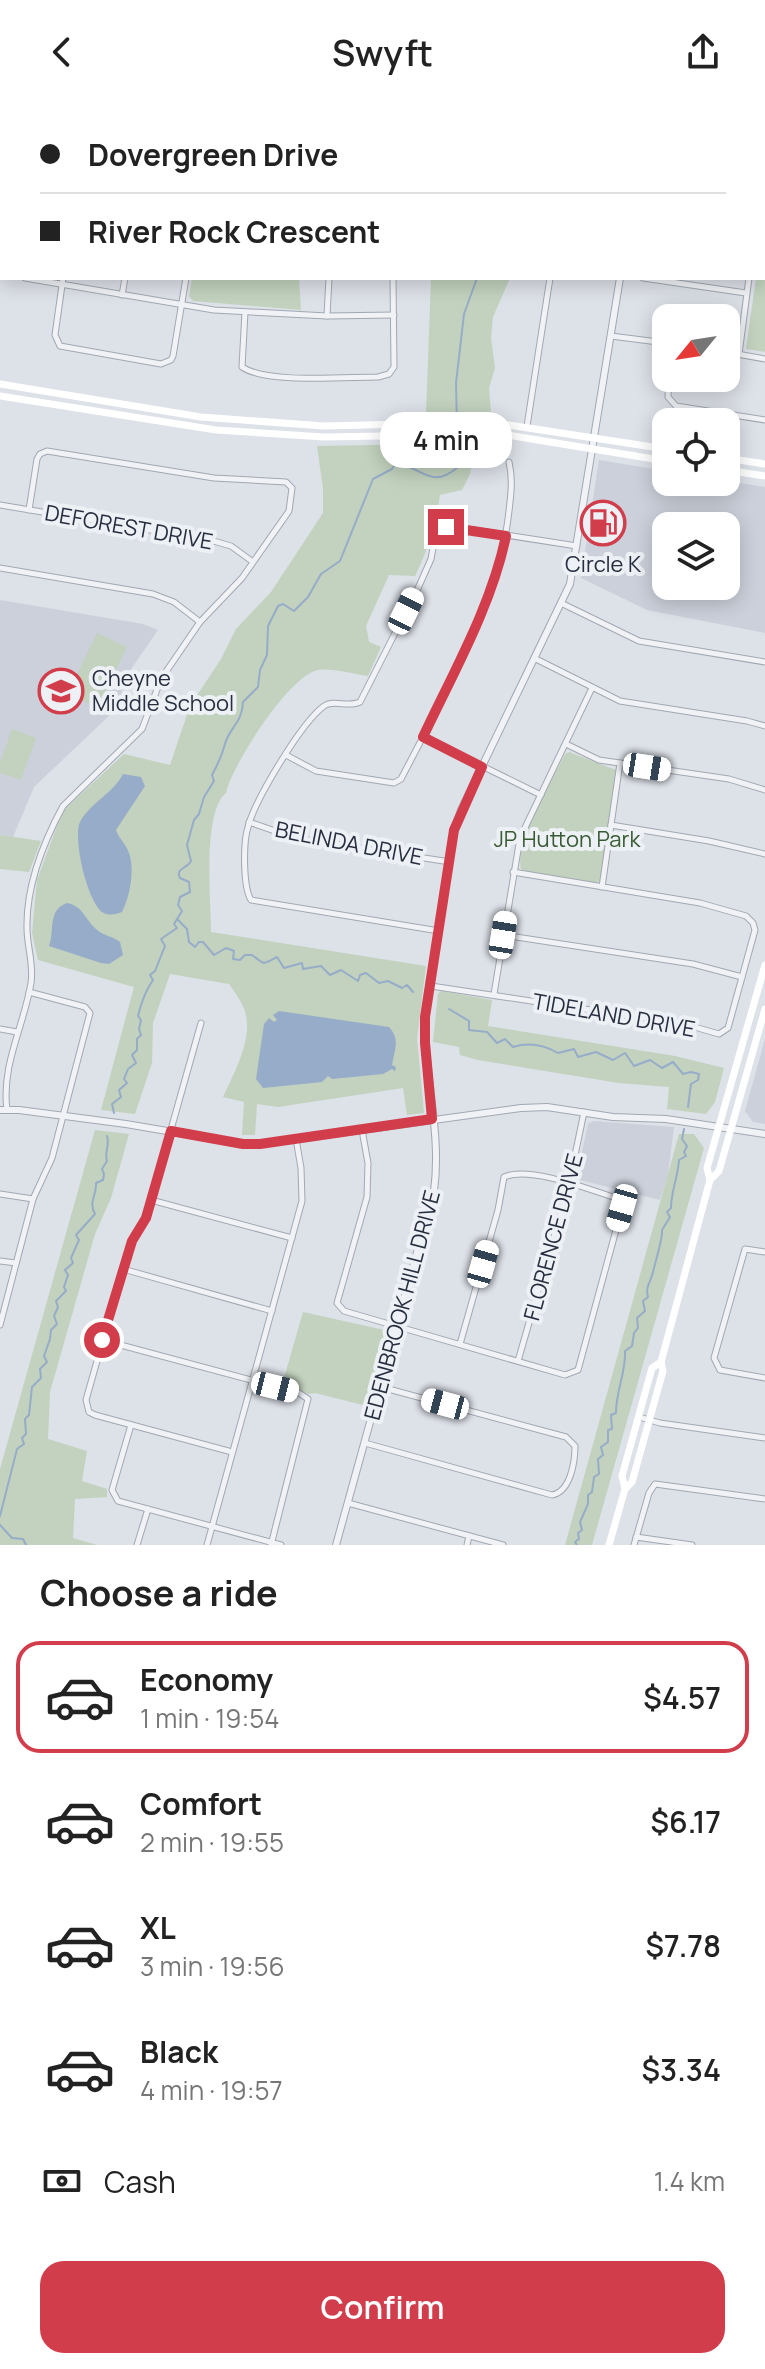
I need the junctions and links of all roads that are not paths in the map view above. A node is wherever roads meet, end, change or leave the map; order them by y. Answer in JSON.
{"nodes":[{"id":1,"x":125,"y":280,"type":"edge"},
{"id":2,"x":186,"y":280,"type":"edge"},
{"id":3,"x":329,"y":280,"type":"edge"},
{"id":4,"x":393,"y":280,"type":"edge"},
{"id":5,"x":550,"y":280,"type":"edge"},
{"id":6,"x":620,"y":280,"type":"edge"},
{"id":7,"x":657,"y":280,"type":"edge"},
{"id":8,"x":749,"y":280,"type":"edge"},
{"id":9,"x":63,"y":281,"type":"edge"},
{"id":10,"x":746,"y":293,"type":"junction"},
{"id":11,"x":122,"y":295,"type":"junction"},
{"id":12,"x":183,"y":304,"type":"junction"},
{"id":13,"x":245,"y":312,"type":"junction"},
{"id":14,"x":394,"y":315,"type":"junction"},
{"id":15,"x":327,"y":316,"type":"junction"},
{"id":16,"x":611,"y":336,"type":"junction"},
{"id":17,"x":652,"y":341,"type":"edge"},
{"id":18,"x":740,"y":345,"type":"edge"},
{"id":19,"x":740,"y":354,"type":"edge"},
{"id":20,"x":765,"y":359,"type":"edge"},
{"id":21,"x":0,"y":384,"type":"edge"},
{"id":22,"x":667,"y":392,"type":"edge"},
{"id":23,"x":0,"y":396,"type":"edge"},
{"id":24,"x":765,"y":421,"type":"edge"},
{"id":25,"x":527,"y":426,"type":"junction"},
{"id":26,"x":595,"y":438,"type":"junction"},
{"id":27,"x":652,"y":447,"type":"edge"},
{"id":28,"x":593,"y":448,"type":"junction"},
{"id":29,"x":652,"y":459,"type":"edge"},
{"id":30,"x":740,"y":460,"type":"edge"},
{"id":31,"x":509,"y":462,"type":"dead end"},
{"id":32,"x":765,"y":464,"type":"edge"},
{"id":33,"x":740,"y":472,"type":"edge"},
{"id":34,"x":765,"y":476,"type":"edge"},
{"id":35,"x":0,"y":505,"type":"edge"},
{"id":36,"x":29,"y":510,"type":"junction"},
{"id":37,"x":506,"y":536,"type":"junction"},
{"id":38,"x":577,"y":546,"type":"junction"},
{"id":39,"x":253,"y":562,"type":"junction"},
{"id":40,"x":0,"y":568,"type":"edge"},
{"id":41,"x":563,"y":604,"type":"junction"},
{"id":42,"x":200,"y":622,"type":"junction"},
{"id":43,"x":536,"y":659,"type":"junction"},
{"id":44,"x":765,"y":662,"type":"edge"},
{"id":45,"x":592,"y":688,"type":"junction"},
{"id":46,"x":765,"y":726,"type":"edge"},
{"id":47,"x":423,"y":737,"type":"junction"},
{"id":48,"x":566,"y":744,"type":"junction"},
{"id":49,"x":286,"y":755,"type":"junction"},
{"id":50,"x":620,"y":763,"type":"junction"},
{"id":51,"x":482,"y":767,"type":"junction"},
{"id":52,"x":765,"y":790,"type":"edge"},
{"id":53,"x":541,"y":795,"type":"junction"},
{"id":54,"x":249,"y":822,"type":"junction"},
{"id":55,"x":611,"y":825,"type":"junction"},
{"id":56,"x":765,"y":854,"type":"edge"},
{"id":57,"x":450,"y":862,"type":"junction"},
{"id":58,"x":513,"y":872,"type":"junction"},
{"id":59,"x":602,"y":887,"type":"junction"},
{"id":60,"x":440,"y":931,"type":"junction"},
{"id":61,"x":503,"y":935,"type":"junction"},
{"id":62,"x":765,"y":965,"type":"edge"},
{"id":63,"x":742,"y":977,"type":"junction"},
{"id":64,"x":431,"y":986,"type":"junction"},
{"id":65,"x":28,"y":992,"type":"junction"},
{"id":66,"x":494,"y":994,"type":"junction"},
{"id":67,"x":765,"y":1009,"type":"edge"},
{"id":68,"x":201,"y":1023,"type":"dead end"},
{"id":69,"x":0,"y":1029,"type":"edge"},
{"id":70,"x":17,"y":1032,"type":"junction"},
{"id":71,"x":3,"y":1110,"type":"edge"},
{"id":72,"x":584,"y":1112,"type":"junction"},
{"id":73,"x":62,"y":1117,"type":"junction"},
{"id":74,"x":432,"y":1119,"type":"junction"},
{"id":75,"x":719,"y":1127,"type":"junction"},
{"id":76,"x":362,"y":1130,"type":"junction"},
{"id":77,"x":731,"y":1130,"type":"junction"},
{"id":78,"x":171,"y":1131,"type":"junction"},
{"id":79,"x":765,"y":1134,"type":"edge"},
{"id":80,"x":296,"y":1139,"type":"junction"},
{"id":81,"x":710,"y":1180,"type":"junction"},
{"id":82,"x":569,"y":1184,"type":"junction"},
{"id":83,"x":0,"y":1194,"type":"edge"},
{"id":84,"x":33,"y":1199,"type":"junction"},
{"id":85,"x":151,"y":1200,"type":"junction"},
{"id":86,"x":292,"y":1238,"type":"junction"},
{"id":87,"x":765,"y":1252,"type":"edge"},
{"id":88,"x":0,"y":1261,"type":"edge"},
{"id":89,"x":16,"y":1263,"type":"junction"},
{"id":90,"x":123,"y":1269,"type":"junction"},
{"id":91,"x":272,"y":1311,"type":"junction"},
{"id":92,"x":0,"y":1323,"type":"edge"},
{"id":93,"x":398,"y":1326,"type":"junction"},
{"id":94,"x":102,"y":1340,"type":"junction"},
{"id":95,"x":460,"y":1344,"type":"junction"},
{"id":96,"x":518,"y":1361,"type":"junction"},
{"id":97,"x":661,"y":1362,"type":"junction"},
{"id":98,"x":765,"y":1378,"type":"edge"},
{"id":99,"x":252,"y":1382,"type":"junction"},
{"id":100,"x":381,"y":1387,"type":"junction"},
{"id":101,"x":639,"y":1417,"type":"junction"},
{"id":102,"x":649,"y":1420,"type":"junction"},
{"id":103,"x":131,"y":1425,"type":"junction"},
{"id":104,"x":765,"y":1438,"type":"edge"},
{"id":105,"x":365,"y":1443,"type":"junction"},
{"id":106,"x":232,"y":1452,"type":"junction"},
{"id":107,"x":625,"y":1489,"type":"junction"},
{"id":108,"x":765,"y":1499,"type":"edge"},
{"id":109,"x":348,"y":1503,"type":"junction"},
{"id":110,"x":148,"y":1509,"type":"junction"},
{"id":111,"x":212,"y":1525,"type":"junction"},
{"id":112,"x":469,"y":1536,"type":"junction"},
{"id":113,"x":636,"y":1537,"type":"junction"},
{"id":114,"x":271,"y":1544,"type":"edge"},
{"id":115,"x":137,"y":1545,"type":"edge"},
{"id":116,"x":207,"y":1545,"type":"edge"},
{"id":117,"x":281,"y":1545,"type":"edge"},
{"id":118,"x":336,"y":1545,"type":"edge"},
{"id":119,"x":467,"y":1545,"type":"edge"},
{"id":120,"x":503,"y":1545,"type":"edge"},
{"id":121,"x":609,"y":1545,"type":"edge"},
{"id":122,"x":634,"y":1545,"type":"edge"},
{"id":123,"x":692,"y":1545,"type":"edge"}],
"edges":[{"from":1,"to":11,"type":"street"},
{"from":2,"to":12,"type":"street"},
{"from":3,"to":15,"type":"street"},
{"from":4,"to":14,"type":"street"},
{"from":5,"to":25,"type":"street"},
{"from":6,"to":16,"type":"street","name":"EDENBROOK HILL DRIVE"},
{"from":7,"to":10,"type":"street"},
{"from":8,"to":10,"type":"street"},
{"from":9,"to":11,"type":"street"},
{"from":9,"to":12,"type":"street"},
{"from":10,"to":18,"type":"street"},
{"from":11,"to":12,"type":"street"},
{"from":12,"to":13,"type":"street"},
{"from":13,"to":14,"type":"street"},
{"from":13,"to":15,"type":"street"},
{"from":14,"to":15,"type":"street"},
{"from":16,"to":17,"type":"street"},
{"from":16,"to":26,"type":"street","name":"EDENBROOK HILL DRIVE"},
{"from":19,"to":20,"type":"street"},
{"from":21,"to":25,"type":"main road"},
{"from":22,"to":24,"type":"street"},
{"from":23,"to":28,"type":"main road"},
{"from":25,"to":26,"type":"main road"},
{"from":26,"to":27,"type":"main road"},
{"from":26,"to":28,"type":"street","name":"EDENBROOK HILL DRIVE"},
{"from":28,"to":29,"type":"main road"},
{"from":28,"to":38,"type":"street","name":"EDENBROOK HILL DRIVE"},
{"from":30,"to":32,"type":"main road"},
{"from":31,"to":37,"type":"street"},
{"from":33,"to":34,"type":"main road"},
{"from":35,"to":36,"type":"street","name":"DEFOREST DRIVE"},
{"from":36,"to":39,"type":"street","name":"DEFOREST DRIVE"},
{"from":36,"to":39,"type":"street"},
{"from":37,"to":38,"type":"street"},
{"from":37,"to":47,"type":"street"},
{"from":37,"to":49,"type":"street"},
{"from":38,"to":41,"type":"street","name":"EDENBROOK HILL DRIVE"},
{"from":39,"to":42,"type":"street"},
{"from":40,"to":42,"type":"street"},
{"from":41,"to":43,"type":"street","name":"EDENBROOK HILL DRIVE"},
{"from":41,"to":44,"type":"street"},
{"from":42,"to":65,"type":"street"},
{"from":43,"to":45,"type":"street"},
{"from":43,"to":51,"type":"street","name":"EDENBROOK HILL DRIVE"},
{"from":45,"to":46,"type":"street"},
{"from":45,"to":48,"type":"street"},
{"from":47,"to":49,"type":"street"},
{"from":47,"to":51,"type":"street"},
{"from":48,"to":50,"type":"street"},
{"from":48,"to":53,"type":"street"},
{"from":49,"to":54,"type":"street"},
{"from":50,"to":52,"type":"street"},
{"from":50,"to":55,"type":"street"},
{"from":51,"to":53,"type":"street"},
{"from":51,"to":57,"type":"street","name":"EDENBROOK HILL DRIVE"},
{"from":53,"to":58,"type":"street"},
{"from":54,"to":57,"type":"street","name":"BELINDA DRIVE"},
{"from":54,"to":60,"type":"street"},
{"from":55,"to":56,"type":"street"},
{"from":55,"to":59,"type":"street"},
{"from":57,"to":60,"type":"street","name":"EDENBROOK HILL DRIVE"},
{"from":58,"to":59,"type":"street","name":"TIDELAND DRIVE"},
{"from":58,"to":61,"type":"street"},
{"from":59,"to":63,"type":"street","name":"TIDELAND DRIVE"},
{"from":60,"to":64,"type":"street","name":"EDENBROOK HILL DRIVE"},
{"from":61,"to":63,"type":"street"},
{"from":61,"to":66,"type":"street"},
{"from":62,"to":75,"type":"main road"},
{"from":63,"to":66,"type":"street","name":"TIDELAND DRIVE"},
{"from":64,"to":66,"type":"street","name":"TIDELAND DRIVE"},
{"from":64,"to":74,"type":"street","name":"EDENBROOK HILL DRIVE"},
{"from":65,"to":70,"type":"street"},
{"from":65,"to":73,"type":"street"},
{"from":67,"to":77,"type":"main road"},
{"from":68,"to":78,"type":"street"},
{"from":69,"to":70,"type":"street"},
{"from":70,"to":71,"type":"street"},
{"from":71,"to":73,"type":"street"},
{"from":72,"to":74,"type":"street"},
{"from":72,"to":75,"type":"street"},
{"from":72,"to":82,"type":"street","name":"FLORENCE DRIVE"},
{"from":73,"to":78,"type":"street"},
{"from":73,"to":84,"type":"street"},
{"from":74,"to":76,"type":"street"},
{"from":74,"to":93,"type":"street","name":"EDENBROOK HILL DRIVE"},
{"from":75,"to":77,"type":"street"},
{"from":75,"to":81,"type":"main road"},
{"from":76,"to":80,"type":"street"},
{"from":76,"to":93,"type":"street"},
{"from":77,"to":79,"type":"street"},
{"from":77,"to":81,"type":"main road"},
{"from":78,"to":80,"type":"street"},
{"from":78,"to":85,"type":"street"},
{"from":80,"to":86,"type":"street"},
{"from":81,"to":97,"type":"main road"},
{"from":82,"to":95,"type":"street"},
{"from":82,"to":96,"type":"street","name":"FLORENCE DRIVE"},
{"from":82,"to":96,"type":"street"},
{"from":83,"to":84,"type":"street"},
{"from":84,"to":89,"type":"street"},
{"from":85,"to":86,"type":"street"},
{"from":85,"to":90,"type":"street"},
{"from":86,"to":91,"type":"street"},
{"from":87,"to":98,"type":"street"},
{"from":88,"to":89,"type":"street"},
{"from":89,"to":92,"type":"street"},
{"from":90,"to":91,"type":"street"},
{"from":90,"to":94,"type":"street"},
{"from":91,"to":99,"type":"street"},
{"from":93,"to":95,"type":"street"},
{"from":93,"to":100,"type":"street","name":"EDENBROOK HILL DRIVE"},
{"from":94,"to":99,"type":"street"},
{"from":94,"to":103,"type":"street"},
{"from":95,"to":96,"type":"street"},
{"from":97,"to":101,"type":"main road"},
{"from":97,"to":102,"type":"main road"},
{"from":99,"to":106,"type":"street"},
{"from":99,"to":114,"type":"street"},
{"from":100,"to":105,"type":"street","name":"EDENBROOK HILL DRIVE"},
{"from":100,"to":105,"type":"street"},
{"from":101,"to":102,"type":"street"},
{"from":101,"to":107,"type":"main road"},
{"from":102,"to":104,"type":"street"},
{"from":102,"to":107,"type":"main road"},
{"from":103,"to":106,"type":"street"},
{"from":103,"to":110,"type":"street"},
{"from":105,"to":109,"type":"street","name":"EDENBROOK HILL DRIVE"},
{"from":106,"to":111,"type":"street"},
{"from":107,"to":121,"type":"main road"},
{"from":108,"to":113,"type":"street"},
{"from":109,"to":112,"type":"street"},
{"from":109,"to":118,"type":"street","name":"EDENBROOK HILL DRIVE"},
{"from":110,"to":111,"type":"street"},
{"from":110,"to":115,"type":"street"},
{"from":111,"to":114,"type":"street"},
{"from":111,"to":116,"type":"street"},
{"from":112,"to":119,"type":"street"},
{"from":112,"to":120,"type":"street"},
{"from":113,"to":122,"type":"street"},
{"from":113,"to":123,"type":"street"},
{"from":114,"to":117,"type":"street"}]}
